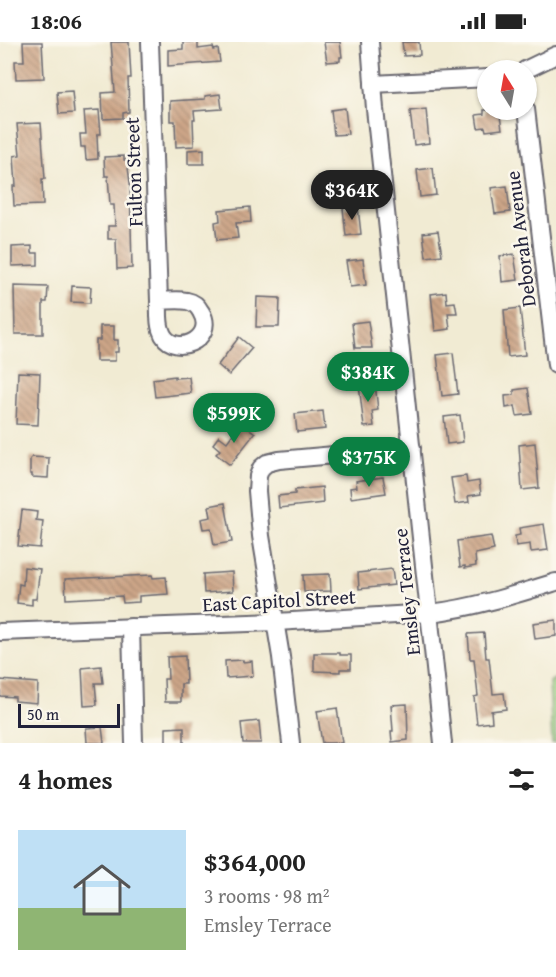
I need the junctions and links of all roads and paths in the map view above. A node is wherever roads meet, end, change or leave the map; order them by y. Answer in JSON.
{"nodes":[{"id":1,"x":150,"y":42,"type":"edge"},
{"id":2,"x":370,"y":42,"type":"edge"},
{"id":3,"x":556,"y":55,"type":"edge"},
{"id":4,"x":537,"y":64,"type":"edge"},
{"id":5,"x":477,"y":79,"type":"edge"},
{"id":6,"x":373,"y":84,"type":"junction"},
{"id":7,"x":527,"y":120,"type":"edge"},
{"id":8,"x":159,"y":301,"type":"dead end"},
{"id":9,"x":556,"y":365,"type":"edge"},
{"id":10,"x":412,"y":448,"type":"junction"},
{"id":11,"x":556,"y":582,"type":"edge"},
{"id":12,"x":430,"y":614,"type":"junction"},
{"id":13,"x":276,"y":622,"type":"junction"},
{"id":14,"x":130,"y":627,"type":"junction"},
{"id":15,"x":0,"y":632,"type":"edge"},
{"id":16,"x":134,"y":743,"type":"edge"},
{"id":17,"x":291,"y":743,"type":"edge"},
{"id":18,"x":443,"y":743,"type":"edge"}],
"edges":[{"from":1,"to":8,"type":"street","name":"Fulton Street"},
{"from":2,"to":6,"type":"street","name":"Emsley Terrace"},
{"from":3,"to":4,"type":"street"},
{"from":5,"to":6,"type":"street"},
{"from":6,"to":10,"type":"street","name":"Emsley Terrace"},
{"from":7,"to":9,"type":"street","name":"Deborah Avenue"},
{"from":10,"to":12,"type":"street","name":"Emsley Terrace"},
{"from":10,"to":13,"type":"street"},
{"from":11,"to":12,"type":"street","name":"East Capitol Street"},
{"from":12,"to":13,"type":"street","name":"East Capitol Street"},
{"from":12,"to":18,"type":"street","name":"Emsley Terrace"},
{"from":13,"to":14,"type":"street","name":"East Capitol Street"},
{"from":13,"to":17,"type":"street"},
{"from":14,"to":15,"type":"street","name":"East Capitol Street"},
{"from":14,"to":16,"type":"street"}]}
